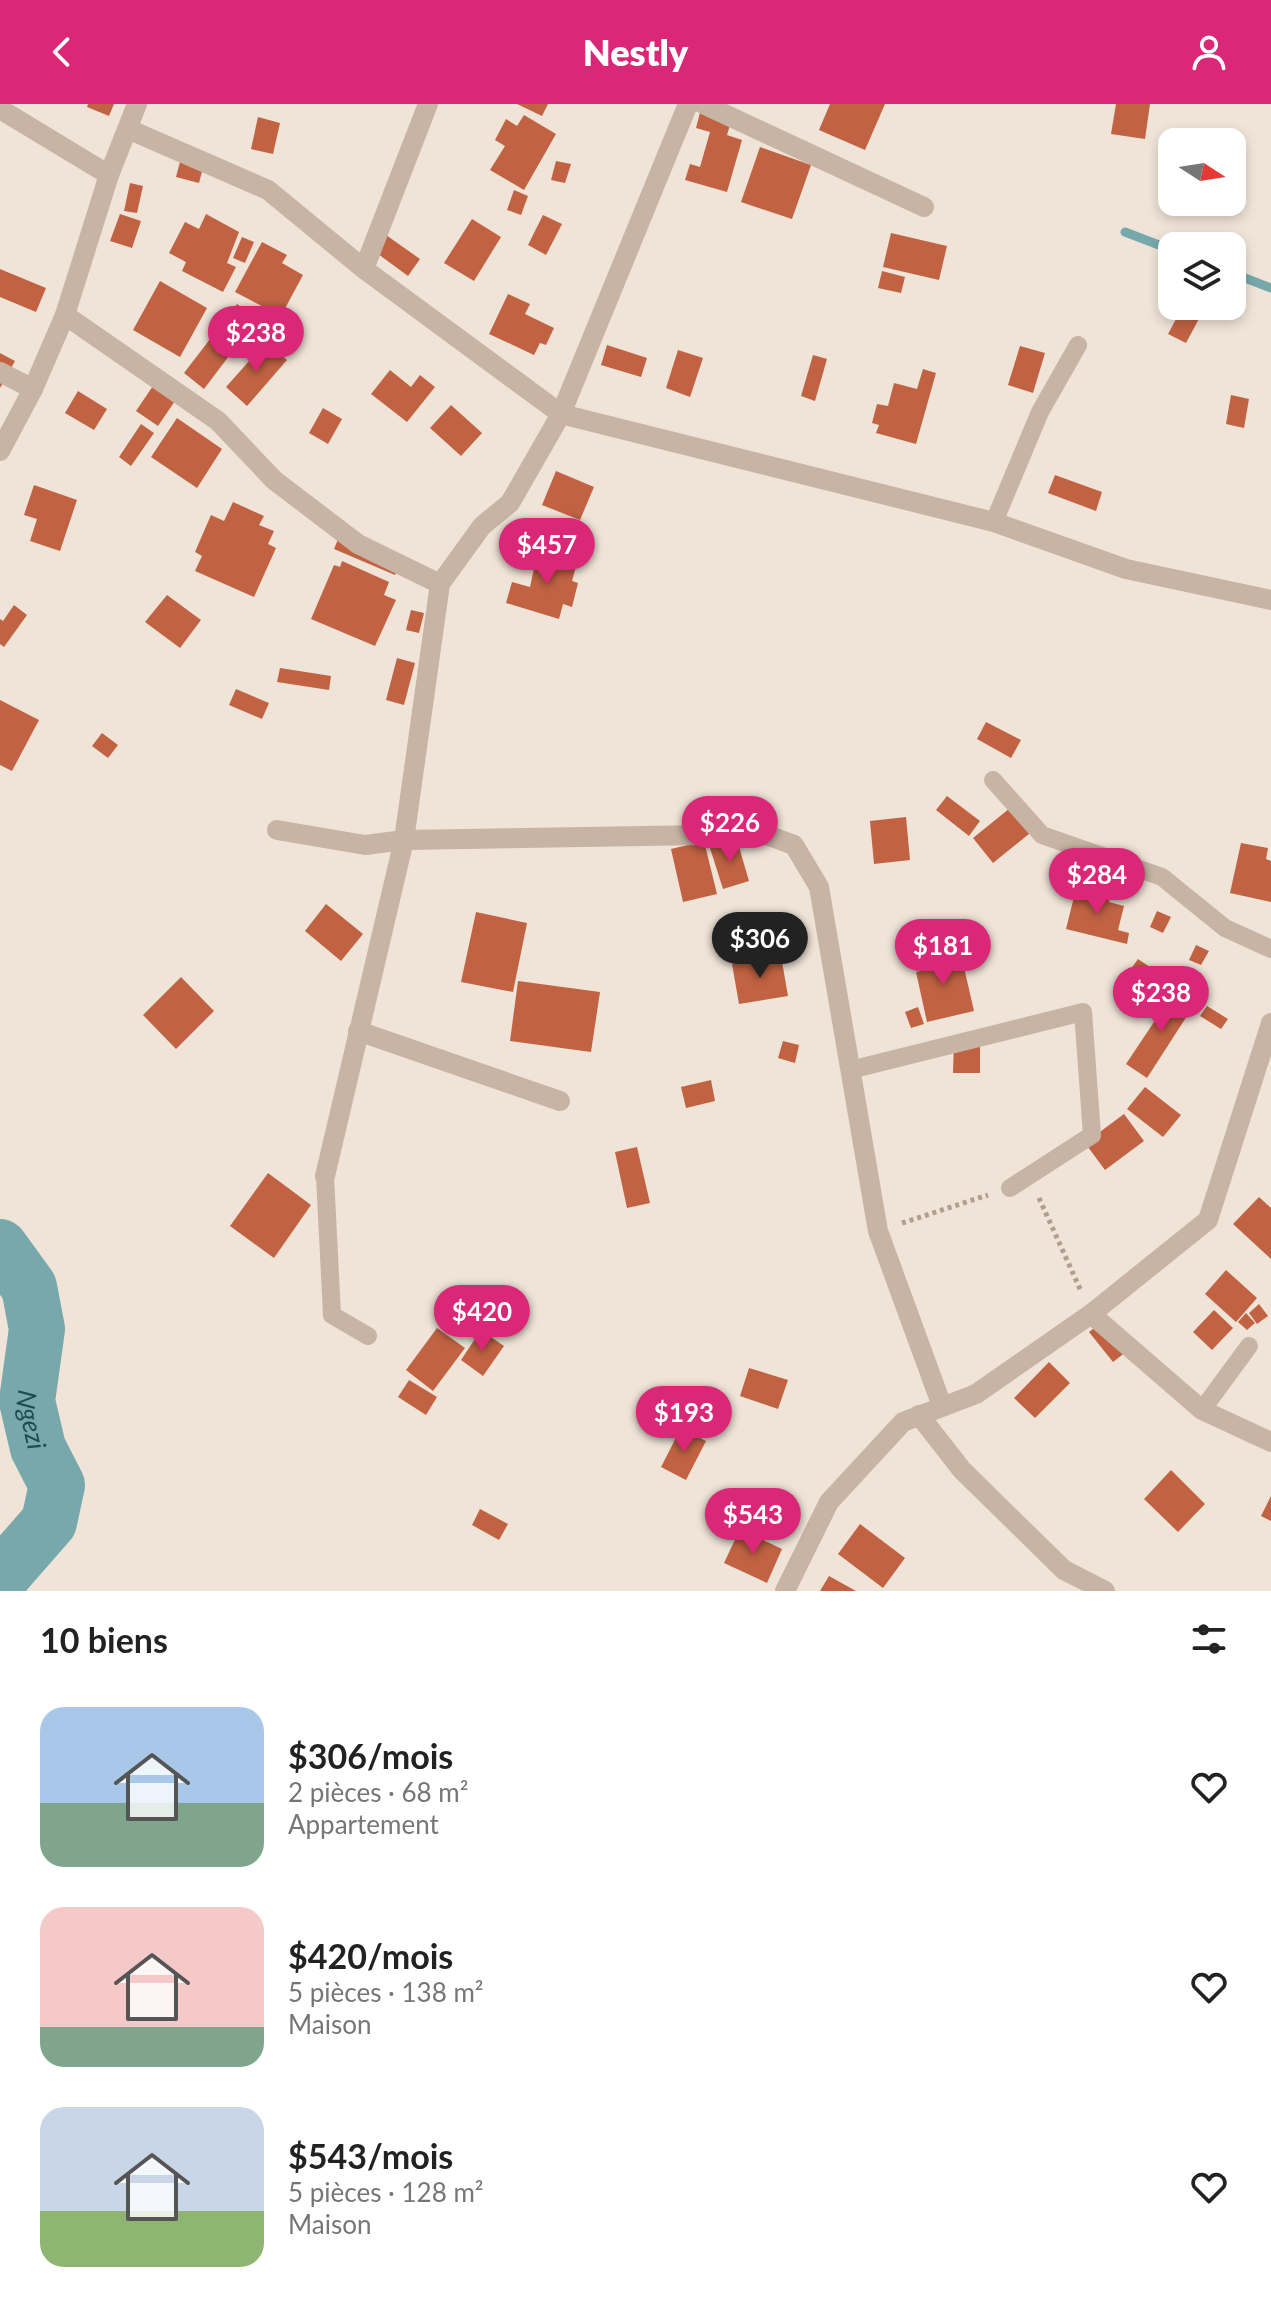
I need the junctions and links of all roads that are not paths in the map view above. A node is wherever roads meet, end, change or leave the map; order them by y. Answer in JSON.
{"nodes":[{"id":1,"x":137,"y":104,"type":"edge"},
{"id":2,"x":428,"y":104,"type":"edge"},
{"id":3,"x":688,"y":104,"type":"edge"},
{"id":4,"x":703,"y":104,"type":"edge"},
{"id":5,"x":0,"y":109,"type":"edge"},
{"id":6,"x":128,"y":129,"type":"junction"},
{"id":7,"x":109,"y":175,"type":"junction"},
{"id":8,"x":924,"y":207,"type":"dead end"},
{"id":9,"x":364,"y":269,"type":"junction"},
{"id":10,"x":65,"y":315,"type":"junction"},
{"id":11,"x":1078,"y":345,"type":"dead end"},
{"id":12,"x":0,"y":372,"type":"edge"},
{"id":13,"x":33,"y":389,"type":"junction"},
{"id":14,"x":561,"y":414,"type":"junction"},
{"id":15,"x":0,"y":451,"type":"edge"},
{"id":16,"x":994,"y":522,"type":"junction"},
{"id":17,"x":440,"y":584,"type":"junction"},
{"id":18,"x":1271,"y":600,"type":"edge"},
{"id":19,"x":993,"y":780,"type":"dead end"},
{"id":20,"x":277,"y":830,"type":"dead end"},
{"id":21,"x":404,"y":840,"type":"junction"},
{"id":22,"x":1271,"y":949,"type":"edge"},
{"id":23,"x":1271,"y":1023,"type":"edge"},
{"id":24,"x":358,"y":1031,"type":"junction"},
{"id":25,"x":850,"y":1070,"type":"junction"},
{"id":26,"x":560,"y":1101,"type":"dead end"},
{"id":27,"x":325,"y":1176,"type":"joint"},
{"id":28,"x":1010,"y":1188,"type":"road end"},
{"id":29,"x":1091,"y":1314,"type":"junction"},
{"id":30,"x":368,"y":1336,"type":"dead end"},
{"id":31,"x":1249,"y":1346,"type":"dead end"},
{"id":32,"x":942,"y":1406,"type":"junction"},
{"id":33,"x":1202,"y":1410,"type":"junction"},
{"id":34,"x":919,"y":1415,"type":"junction"},
{"id":35,"x":1271,"y":1442,"type":"edge"},
{"id":36,"x":785,"y":1591,"type":"edge"},
{"id":37,"x":1105,"y":1591,"type":"edge"}],
"edges":[{"from":1,"to":6,"type":"street"},
{"from":2,"to":9,"type":"street"},
{"from":3,"to":14,"type":"street"},
{"from":4,"to":8,"type":"street"},
{"from":5,"to":7,"type":"street"},
{"from":6,"to":7,"type":"street"},
{"from":6,"to":9,"type":"street"},
{"from":7,"to":10,"type":"street"},
{"from":9,"to":14,"type":"street"},
{"from":10,"to":13,"type":"street"},
{"from":10,"to":17,"type":"street"},
{"from":11,"to":16,"type":"lane"},
{"from":12,"to":13,"type":"street"},
{"from":13,"to":15,"type":"street"},
{"from":14,"to":16,"type":"street"},
{"from":14,"to":17,"type":"street"},
{"from":16,"to":18,"type":"street"},
{"from":17,"to":21,"type":"street"},
{"from":19,"to":22,"type":"lane"},
{"from":20,"to":21,"type":"street"},
{"from":21,"to":24,"type":"street"},
{"from":21,"to":25,"type":"street"},
{"from":23,"to":29,"type":"street"},
{"from":24,"to":26,"type":"street"},
{"from":24,"to":27,"type":"street"},
{"from":25,"to":28,"type":"lane"},
{"from":25,"to":32,"type":"street"},
{"from":27,"to":30,"type":"lane"},
{"from":29,"to":32,"type":"street"},
{"from":29,"to":33,"type":"street"},
{"from":31,"to":33,"type":"lane"},
{"from":32,"to":34,"type":"street"},
{"from":33,"to":35,"type":"street"},
{"from":34,"to":36,"type":"street"},
{"from":34,"to":37,"type":"street"}]}
